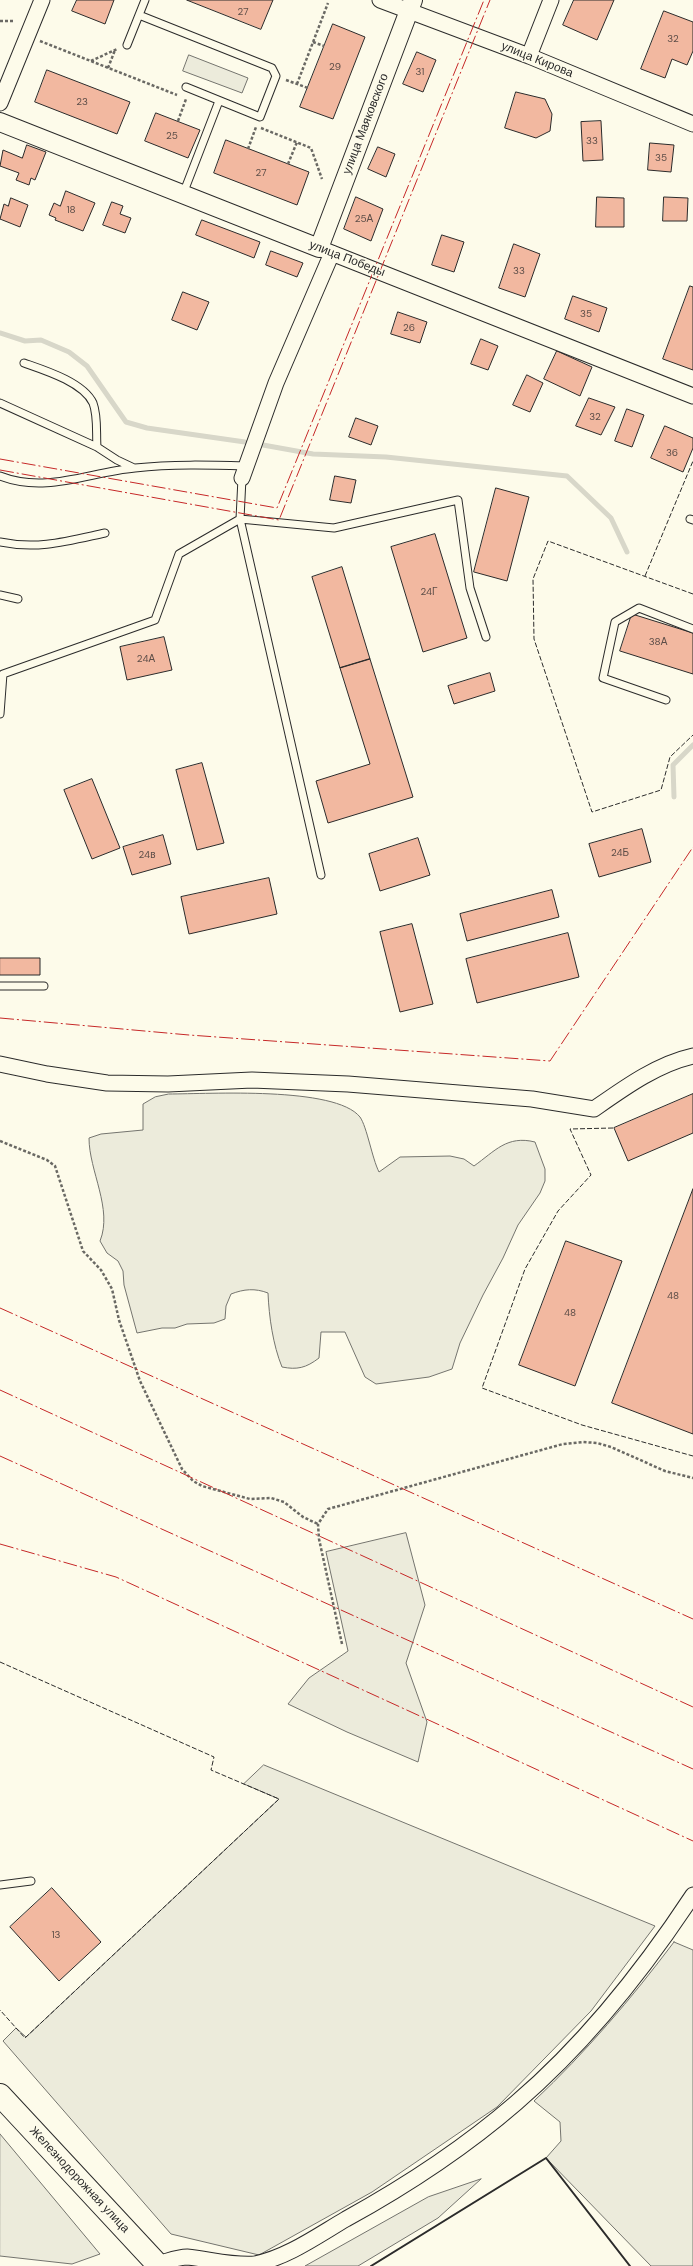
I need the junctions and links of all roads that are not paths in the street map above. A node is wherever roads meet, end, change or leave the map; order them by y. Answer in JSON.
{"nodes":[{"id":1,"x":42,"y":0,"type":"edge"},
{"id":2,"x":144,"y":0,"type":"edge"},
{"id":3,"x":380,"y":0,"type":"edge"},
{"id":4,"x":551,"y":0,"type":"edge"},
{"id":5,"x":411,"y":6,"type":"edge"},
{"id":6,"x":138,"y":16,"type":"junction"},
{"id":7,"x":127,"y":45,"type":"road end"},
{"id":8,"x":529,"y":56,"type":"junction"},
{"id":9,"x":186,"y":88,"type":"dead end"},
{"id":10,"x":219,"y":101,"type":"junction"},
{"id":11,"x":0,"y":103,"type":"edge"},
{"id":12,"x":0,"y":122,"type":"edge"},
{"id":13,"x":693,"y":124,"type":"edge"},
{"id":14,"x":183,"y":194,"type":"junction"},
{"id":15,"x":326,"y":250,"type":"junction"},
{"id":16,"x":24,"y":363,"type":"dead end"},
{"id":17,"x":693,"y":396,"type":"edge"},
{"id":18,"x":0,"y":403,"type":"edge"},
{"id":19,"x":97,"y":447,"type":"junction"},
{"id":20,"x":134,"y":468,"type":"junction"},
{"id":21,"x":244,"y":472,"type":"junction"},
{"id":22,"x":0,"y":476,"type":"edge"},
{"id":23,"x":240,"y":518,"type":"junction"},
{"id":24,"x":105,"y":533,"type":"dead end"},
{"id":25,"x":0,"y":542,"type":"edge"},
{"id":26,"x":0,"y":595,"type":"edge"},
{"id":27,"x":18,"y":599,"type":"dead end"},
{"id":28,"x":693,"y":629,"type":"edge"},
{"id":29,"x":486,"y":637,"type":"dead end"},
{"id":30,"x":666,"y":700,"type":"dead end"},
{"id":31,"x":0,"y":714,"type":"edge"},
{"id":32,"x":321,"y":875,"type":"dead end"},
{"id":33,"x":0,"y":986,"type":"edge"},
{"id":34,"x":44,"y":986,"type":"dead end"},
{"id":35,"x":693,"y":1056,"type":"edge"},
{"id":36,"x":0,"y":1064,"type":"edge"},
{"id":37,"x":31,"y":1882,"type":"dead end"},
{"id":38,"x":0,"y":1885,"type":"edge"},
{"id":39,"x":693,"y":1895,"type":"edge"},
{"id":40,"x":0,"y":2095,"type":"edge"},
{"id":41,"x":156,"y":2265,"type":"edge"}],
"edges":[{"from":1,"to":11,"type":"street"},
{"from":2,"to":6,"type":"lane"},
{"from":3,"to":5,"type":"street","name":"улица Кирова"},
{"from":4,"to":8,"type":"street"},
{"from":5,"to":8,"type":"street","name":"улица Кирова"},
{"from":5,"to":15,"type":"street","name":"улица Маяковского"},
{"from":6,"to":7,"type":"lane"},
{"from":6,"to":10,"type":"lane"},
{"from":8,"to":13,"type":"street","name":"улица Кирова"},
{"from":9,"to":10,"type":"lane"},
{"from":10,"to":14,"type":"lane"},
{"from":12,"to":14,"type":"street","name":"улица Победы"},
{"from":14,"to":15,"type":"street","name":"улица Победы"},
{"from":15,"to":17,"type":"street","name":"улица Победы"},
{"from":15,"to":21,"type":"street","name":"улица Маяковского"},
{"from":16,"to":19,"type":"lane"},
{"from":18,"to":19,"type":"lane"},
{"from":19,"to":20,"type":"lane"},
{"from":20,"to":21,"type":"lane"},
{"from":20,"to":22,"type":"lane"},
{"from":21,"to":23,"type":"lane"},
{"from":23,"to":29,"type":"lane"},
{"from":23,"to":31,"type":"lane"},
{"from":23,"to":32,"type":"lane"},
{"from":24,"to":25,"type":"lane"},
{"from":26,"to":27,"type":"lane"},
{"from":28,"to":30,"type":"lane"},
{"from":33,"to":34,"type":"lane"},
{"from":35,"to":36,"type":"street"},
{"from":37,"to":38,"type":"lane"},
{"from":39,"to":41,"type":"street"},
{"from":40,"to":41,"type":"main road","name":"Железнодорожная улица"}]}
